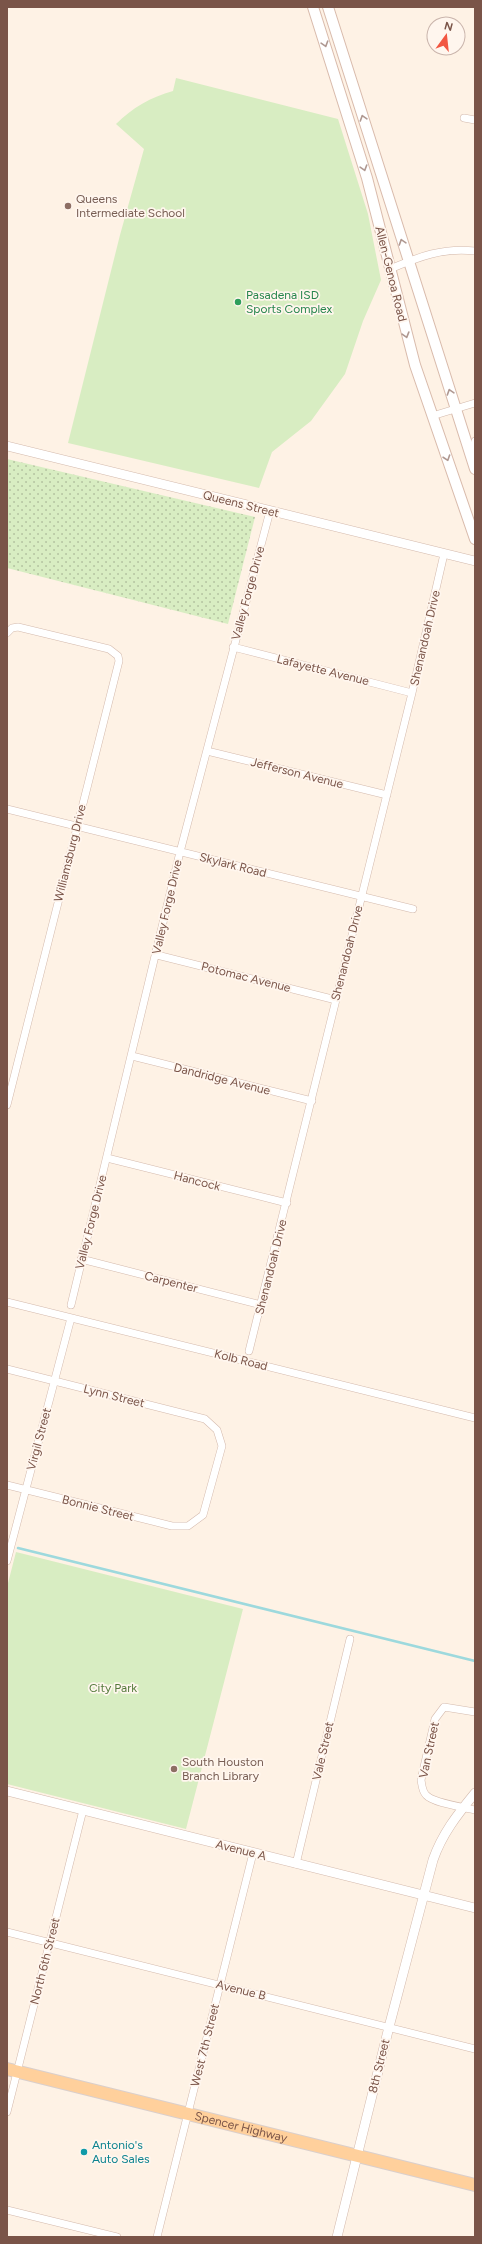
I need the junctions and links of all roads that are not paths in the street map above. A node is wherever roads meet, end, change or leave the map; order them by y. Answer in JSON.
{"nodes":[{"id":1,"x":313,"y":7,"type":"edge"},
{"id":2,"x":328,"y":7,"type":"edge"},
{"id":3,"x":344,"y":56,"type":"junction"},
{"id":4,"x":330,"y":59,"type":"junction"},
{"id":5,"x":464,"y":118,"type":"dead end"},
{"id":6,"x":475,"y":120,"type":"edge"},
{"id":7,"x":475,"y":251,"type":"edge"},
{"id":8,"x":408,"y":261,"type":"junction"},
{"id":9,"x":390,"y":270,"type":"junction"},
{"id":10,"x":475,"y":403,"type":"edge"},
{"id":11,"x":456,"y":410,"type":"junction"},
{"id":12,"x":432,"y":416,"type":"junction"},
{"id":13,"x":475,"y":442,"type":"edge"},
{"id":14,"x":7,"y":446,"type":"edge"},
{"id":15,"x":471,"y":457,"type":"junction"},
{"id":16,"x":475,"y":469,"type":"edge"},
{"id":17,"x":270,"y":511,"type":"junction"},
{"id":18,"x":475,"y":539,"type":"edge"},
{"id":19,"x":444,"y":554,"type":"junction"},
{"id":20,"x":475,"y":561,"type":"edge"},
{"id":21,"x":7,"y":633,"type":"edge"},
{"id":22,"x":233,"y":647,"type":"junction"},
{"id":23,"x":412,"y":694,"type":"junction"},
{"id":24,"x":207,"y":751,"type":"junction"},
{"id":25,"x":387,"y":795,"type":"junction"},
{"id":26,"x":7,"y":810,"type":"edge"},
{"id":27,"x":77,"y":827,"type":"junction"},
{"id":28,"x":180,"y":852,"type":"junction"},
{"id":29,"x":361,"y":896,"type":"junction"},
{"id":30,"x":413,"y":909,"type":"dead end"},
{"id":31,"x":157,"y":955,"type":"junction"},
{"id":32,"x":336,"y":1000,"type":"junction"},
{"id":33,"x":132,"y":1056,"type":"junction"},
{"id":34,"x":312,"y":1101,"type":"junction"},
{"id":35,"x":7,"y":1105,"type":"edge"},
{"id":36,"x":107,"y":1158,"type":"junction"},
{"id":37,"x":287,"y":1203,"type":"junction"},
{"id":38,"x":82,"y":1260,"type":"junction"},
{"id":39,"x":7,"y":1302,"type":"edge"},
{"id":40,"x":70,"y":1305,"type":"dead end"},
{"id":41,"x":261,"y":1305,"type":"junction"},
{"id":42,"x":71,"y":1318,"type":"junction"},
{"id":43,"x":250,"y":1351,"type":"dead end"},
{"id":44,"x":7,"y":1369,"type":"edge"},
{"id":45,"x":54,"y":1381,"type":"junction"},
{"id":46,"x":475,"y":1418,"type":"edge"},
{"id":47,"x":7,"y":1486,"type":"edge"},
{"id":48,"x":26,"y":1490,"type":"junction"},
{"id":49,"x":188,"y":1526,"type":"joint"},
{"id":50,"x":7,"y":1561,"type":"edge"},
{"id":51,"x":350,"y":1638,"type":"dead end"},
{"id":52,"x":475,"y":1712,"type":"edge"},
{"id":53,"x":7,"y":1791,"type":"edge"},
{"id":54,"x":475,"y":1793,"type":"edge"},
{"id":55,"x":464,"y":1807,"type":"junction"},
{"id":56,"x":83,"y":1810,"type":"junction"},
{"id":57,"x":475,"y":1810,"type":"edge"},
{"id":58,"x":253,"y":1853,"type":"junction"},
{"id":59,"x":296,"y":1864,"type":"junction"},
{"id":60,"x":424,"y":1896,"type":"junction"},
{"id":61,"x":475,"y":1908,"type":"edge"},
{"id":62,"x":7,"y":1932,"type":"edge"},
{"id":63,"x":50,"y":1942,"type":"junction"},
{"id":64,"x":220,"y":1985,"type":"junction"},
{"id":65,"x":389,"y":2027,"type":"junction"},
{"id":66,"x":475,"y":2049,"type":"edge"},
{"id":67,"x":12,"y":2070,"type":"edge"},
{"id":68,"x":7,"y":2112,"type":"edge"},
{"id":69,"x":188,"y":2114,"type":"junction"},
{"id":70,"x":357,"y":2155,"type":"junction"},
{"id":71,"x":475,"y":2185,"type":"edge"},
{"id":72,"x":7,"y":2210,"type":"edge"},
{"id":73,"x":117,"y":2237,"type":"edge"},
{"id":74,"x":157,"y":2237,"type":"edge"},
{"id":75,"x":337,"y":2237,"type":"edge"}],
"edges":[{"from":1,"to":4,"type":"main road","name":"Allen-Genoa Road","one_way":true},
{"from":2,"to":3,"type":"main road","name":"Allen-Genoa Road"},
{"from":3,"to":4,"type":"main road"},
{"from":8,"to":3,"type":"main road","name":"Allen-Genoa Road","one_way":true},
{"from":4,"to":9,"type":"main road","name":"Allen-Genoa Road","one_way":true},
{"from":5,"to":6,"type":"street"},
{"from":7,"to":8,"type":"street"},
{"from":8,"to":9,"type":"street"},
{"from":11,"to":8,"type":"main road","name":"Allen-Genoa Road","one_way":true},
{"from":9,"to":12,"type":"main road","name":"Allen-Genoa Road","one_way":true},
{"from":10,"to":11,"type":"street"},
{"from":11,"to":12,"type":"street"},
{"from":11,"to":15,"type":"main road","name":"Allen-Genoa Road"},
{"from":12,"to":18,"type":"main road","name":"Allen-Genoa Road","one_way":true},
{"from":13,"to":15,"type":"street"},
{"from":14,"to":17,"type":"street","name":"Queens Street"},
{"from":15,"to":16,"type":"main road","name":"Allen-Genoa Road"},
{"from":17,"to":19,"type":"street","name":"Queens Street"},
{"from":17,"to":22,"type":"street","name":"Valley Forge Drive"},
{"from":19,"to":20,"type":"street","name":"Queens Street"},
{"from":19,"to":23,"type":"street","name":"Shenandoah Drive"},
{"from":21,"to":27,"type":"street","name":"Williamsburg Drive"},
{"from":22,"to":23,"type":"street","name":"Lafayette Avenue"},
{"from":22,"to":24,"type":"street","name":"Valley Forge Drive"},
{"from":23,"to":25,"type":"street","name":"Shenandoah Drive"},
{"from":24,"to":25,"type":"street","name":"Jefferson Avenue"},
{"from":24,"to":28,"type":"street","name":"Valley Forge Drive"},
{"from":25,"to":29,"type":"street","name":"Shenandoah Drive"},
{"from":26,"to":27,"type":"street","name":"Skylark Road"},
{"from":27,"to":28,"type":"street","name":"Skylark Road"},
{"from":27,"to":35,"type":"street","name":"Williamsburg Drive"},
{"from":28,"to":29,"type":"street","name":"Skylark Road"},
{"from":28,"to":31,"type":"street","name":"Valley Forge Drive"},
{"from":29,"to":30,"type":"street","name":"Skylark Road"},
{"from":29,"to":32,"type":"street","name":"Shenandoah Drive"},
{"from":31,"to":32,"type":"street","name":"Potomac Avenue"},
{"from":31,"to":33,"type":"street","name":"Valley Forge Drive"},
{"from":32,"to":34,"type":"street","name":"Shenandoah Drive"},
{"from":33,"to":34,"type":"street","name":"Dandridge Avenue"},
{"from":33,"to":36,"type":"street","name":"Valley Forge Drive"},
{"from":34,"to":37,"type":"street","name":"Shenandoah Drive"},
{"from":36,"to":37,"type":"street","name":"Hancock"},
{"from":36,"to":38,"type":"street","name":"Valley Forge Drive"},
{"from":37,"to":41,"type":"street","name":"Shenandoah Drive"},
{"from":38,"to":40,"type":"street","name":"Valley Forge Drive"},
{"from":38,"to":41,"type":"street","name":"Carpenter"},
{"from":39,"to":42,"type":"street","name":"Kolb Road"},
{"from":41,"to":43,"type":"street","name":"Shenandoah Drive"},
{"from":42,"to":45,"type":"street","name":"Virgil Street"},
{"from":42,"to":46,"type":"street","name":"Kolb Road"},
{"from":44,"to":45,"type":"street","name":"Lynn Street"},
{"from":45,"to":48,"type":"street","name":"Virgil Street"},
{"from":45,"to":49,"type":"street","name":"Lynn Street"},
{"from":47,"to":48,"type":"street","name":"Bonnie Street"},
{"from":48,"to":49,"type":"street","name":"Bonnie Street"},
{"from":48,"to":50,"type":"street","name":"Virgil Street"},
{"from":51,"to":59,"type":"street","name":"Vale Street"},
{"from":52,"to":55,"type":"street","name":"Van Street"},
{"from":53,"to":56,"type":"street","name":"Avenue A"},
{"from":54,"to":55,"type":"street","name":"8th Street"},
{"from":55,"to":57,"type":"street"},
{"from":55,"to":60,"type":"street","name":"8th Street"},
{"from":56,"to":58,"type":"street","name":"Avenue A"},
{"from":56,"to":63,"type":"street","name":"North 6th Street"},
{"from":58,"to":59,"type":"street","name":"Avenue A"},
{"from":58,"to":64,"type":"street","name":"West 7th Street"},
{"from":59,"to":60,"type":"street","name":"Avenue A"},
{"from":60,"to":61,"type":"street","name":"Avenue A"},
{"from":60,"to":65,"type":"street","name":"8th Street"},
{"from":62,"to":63,"type":"street","name":"Avenue B"},
{"from":63,"to":64,"type":"street","name":"Avenue B"},
{"from":63,"to":67,"type":"street","name":"North 6th Street"},
{"from":64,"to":65,"type":"street","name":"Avenue B"},
{"from":64,"to":69,"type":"street","name":"West 7th Street"},
{"from":65,"to":66,"type":"street","name":"Avenue B"},
{"from":65,"to":70,"type":"street","name":"8th Street"},
{"from":67,"to":68,"type":"street","name":"North 6th Street"},
{"from":67,"to":69,"type":"main road","name":"Spencer Highway"},
{"from":69,"to":70,"type":"main road","name":"Spencer Highway"},
{"from":69,"to":74,"type":"street","name":"West 7th Street"},
{"from":70,"to":71,"type":"main road","name":"Spencer Highway"},
{"from":70,"to":75,"type":"street","name":"8th Street"},
{"from":72,"to":73,"type":"street"}]}
